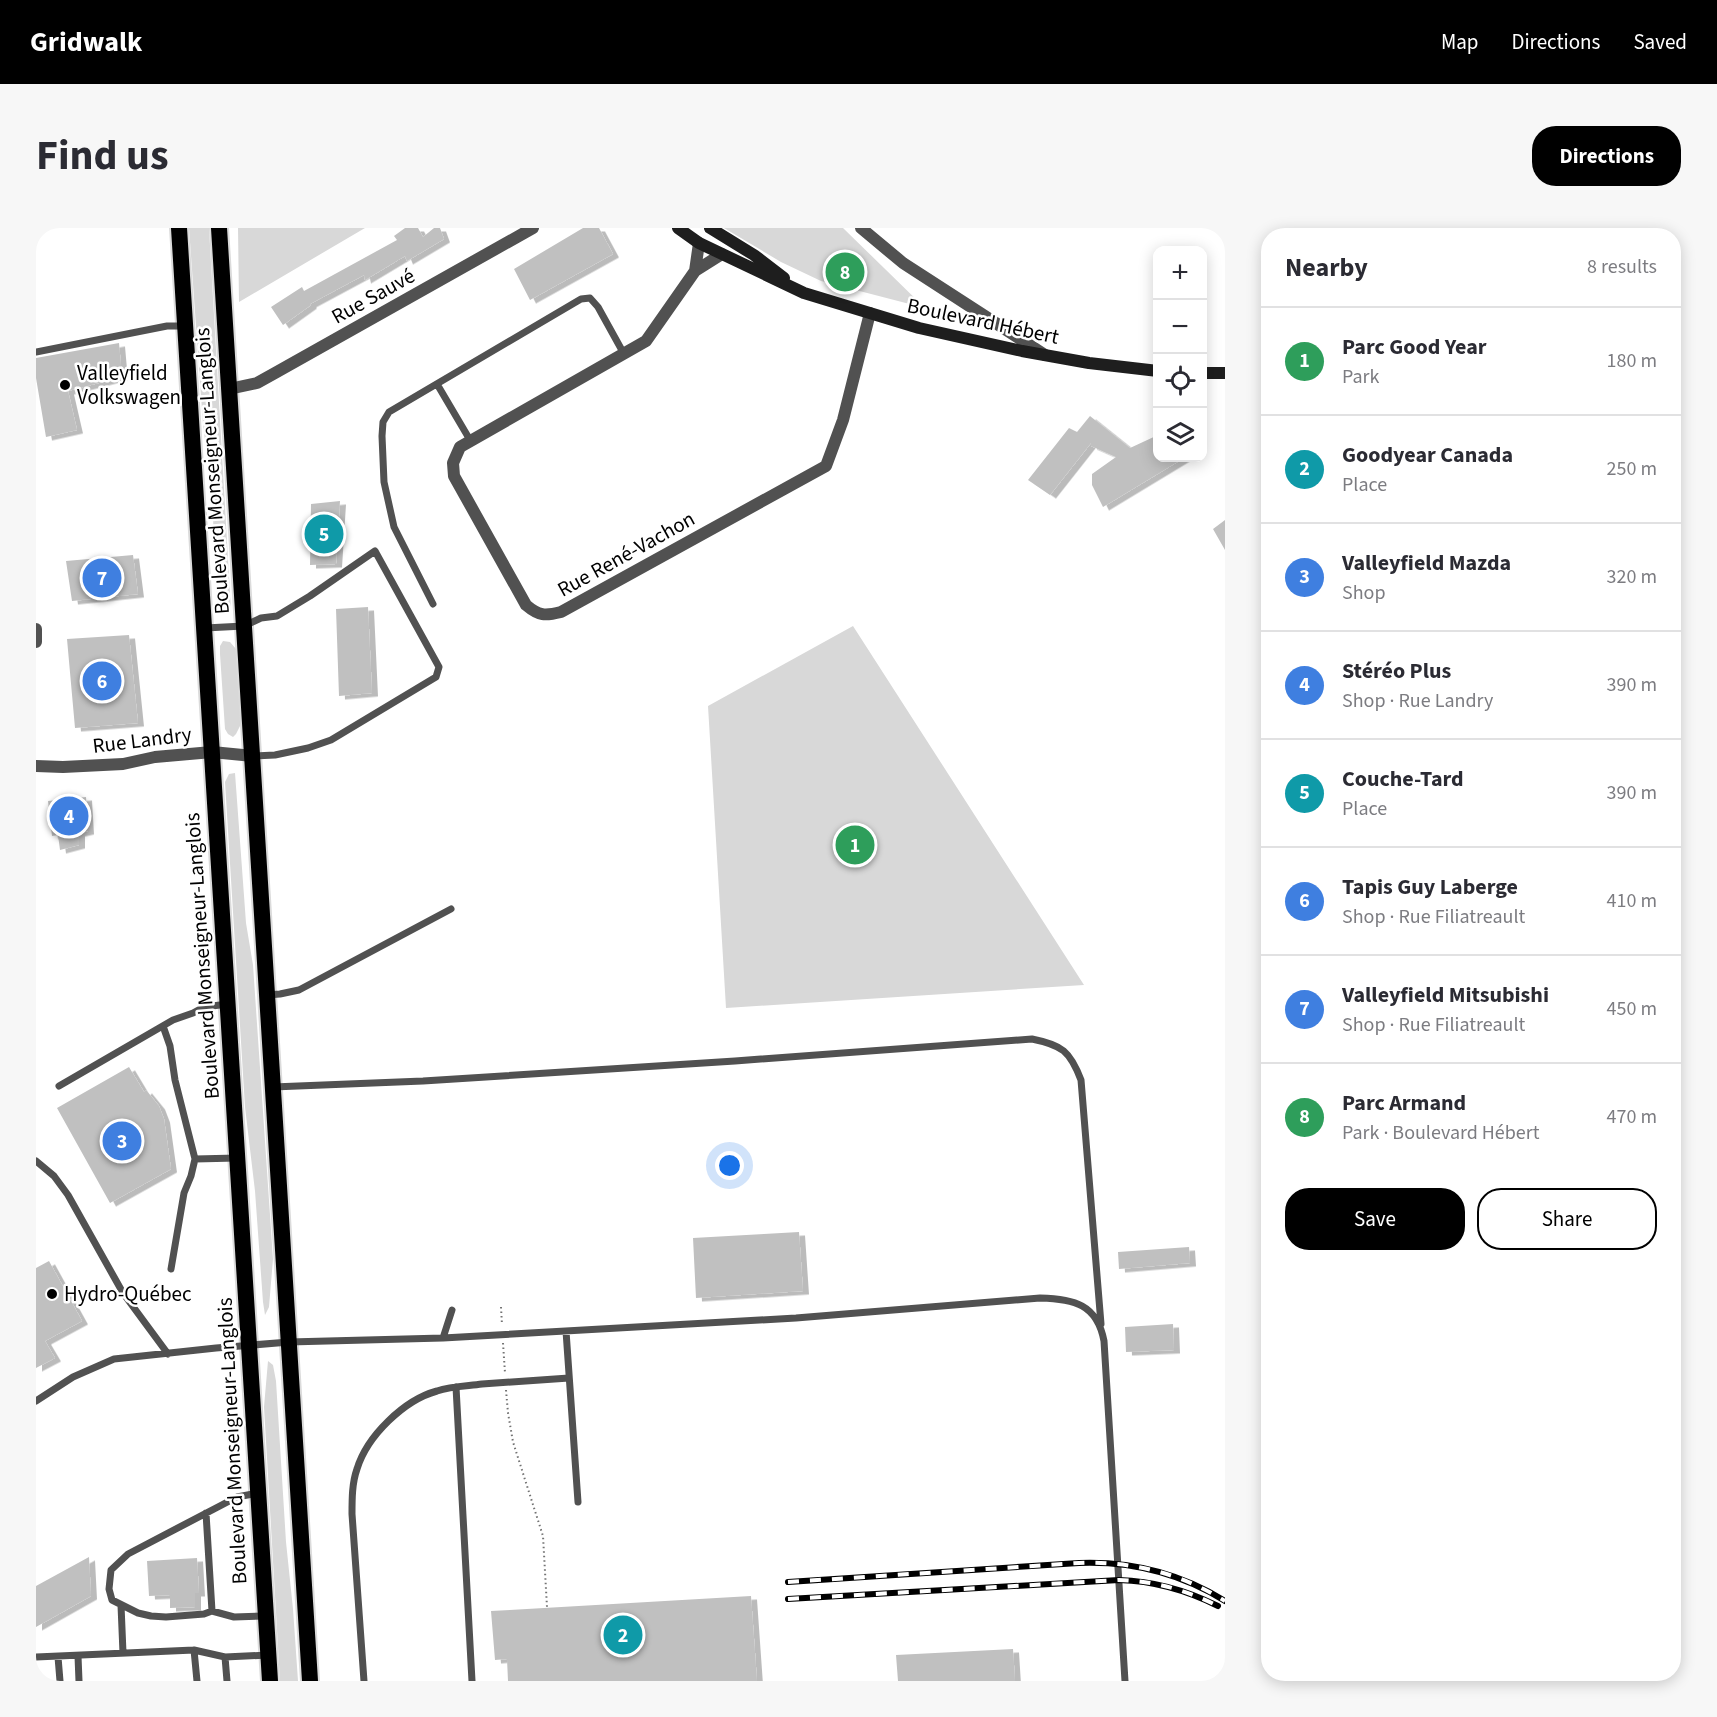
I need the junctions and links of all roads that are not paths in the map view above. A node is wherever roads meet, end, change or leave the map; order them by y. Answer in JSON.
{"nodes":[{"id":1,"x":179,"y":228,"type":"edge"},
{"id":2,"x":219,"y":228,"type":"edge"},
{"id":3,"x":533,"y":228,"type":"edge"},
{"id":4,"x":678,"y":228,"type":"edge"},
{"id":5,"x":710,"y":228,"type":"edge"},
{"id":6,"x":861,"y":228,"type":"edge"},
{"id":7,"x":699,"y":243,"type":"junction"},
{"id":8,"x":722,"y":254,"type":"junction"},
{"id":9,"x":694,"y":271,"type":"junction"},
{"id":10,"x":804,"y":293,"type":"junction"},
{"id":11,"x":870,"y":313,"type":"junction"},
{"id":12,"x":185,"y":326,"type":"junction"},
{"id":13,"x":36,"y":352,"type":"edge"},
{"id":14,"x":624,"y":354,"type":"junction"},
{"id":15,"x":1046,"y":355,"type":"junction"},
{"id":16,"x":1153,"y":370,"type":"edge"},
{"id":17,"x":1207,"y":373,"type":"edge"},
{"id":18,"x":1225,"y":373,"type":"edge"},
{"id":19,"x":438,"y":384,"type":"junction"},
{"id":20,"x":229,"y":389,"type":"junction"},
{"id":21,"x":470,"y":440,"type":"junction"},
{"id":22,"x":433,"y":604,"type":"dead end"},
{"id":23,"x":244,"y":626,"type":"junction"},
{"id":24,"x":204,"y":628,"type":"junction"},
{"id":25,"x":36,"y":629,"type":"edge"},
{"id":26,"x":36,"y":642,"type":"edge"},
{"id":27,"x":212,"y":752,"type":"junction"},
{"id":28,"x":253,"y":756,"type":"junction"},
{"id":29,"x":36,"y":766,"type":"edge"},
{"id":30,"x":450,"y":909,"type":"dead end"},
{"id":31,"x":267,"y":995,"type":"junction"},
{"id":32,"x":228,"y":1004,"type":"junction"},
{"id":33,"x":163,"y":1026,"type":"junction"},
{"id":34,"x":59,"y":1086,"type":"dead end"},
{"id":35,"x":273,"y":1087,"type":"junction"},
{"id":36,"x":237,"y":1158,"type":"junction"},
{"id":37,"x":195,"y":1159,"type":"junction"},
{"id":38,"x":36,"y":1161,"type":"edge"},
{"id":39,"x":171,"y":1269,"type":"dead end"},
{"id":40,"x":452,"y":1310,"type":"dead end"},
{"id":41,"x":1102,"y":1330,"type":"junction"},
{"id":42,"x":566,"y":1331,"type":"junction"},
{"id":43,"x":443,"y":1338,"type":"junction"},
{"id":44,"x":289,"y":1342,"type":"junction"},
{"id":45,"x":249,"y":1345,"type":"junction"},
{"id":46,"x":168,"y":1354,"type":"junction"},
{"id":47,"x":569,"y":1378,"type":"junction"},
{"id":48,"x":456,"y":1387,"type":"junction"},
{"id":49,"x":36,"y":1401,"type":"edge"},
{"id":50,"x":258,"y":1492,"type":"junction"},
{"id":51,"x":578,"y":1502,"type":"dead end"},
{"id":52,"x":206,"y":1513,"type":"junction"},
{"id":53,"x":121,"y":1605,"type":"junction"},
{"id":54,"x":212,"y":1611,"type":"junction"},
{"id":55,"x":265,"y":1616,"type":"junction"},
{"id":56,"x":194,"y":1650,"type":"junction"},
{"id":57,"x":123,"y":1653,"type":"junction"},
{"id":58,"x":268,"y":1655,"type":"junction"},
{"id":59,"x":78,"y":1656,"type":"junction"},
{"id":60,"x":36,"y":1657,"type":"edge"},
{"id":61,"x":58,"y":1657,"type":"junction"},
{"id":62,"x":225,"y":1657,"type":"junction"},
{"id":63,"x":60,"y":1681,"type":"edge"},
{"id":64,"x":80,"y":1681,"type":"edge"},
{"id":65,"x":197,"y":1681,"type":"edge"},
{"id":66,"x":227,"y":1681,"type":"edge"},
{"id":67,"x":270,"y":1681,"type":"edge"},
{"id":68,"x":310,"y":1681,"type":"edge"},
{"id":69,"x":364,"y":1681,"type":"edge"},
{"id":70,"x":472,"y":1681,"type":"edge"},
{"id":71,"x":1125,"y":1681,"type":"edge"}],
"edges":[{"from":1,"to":12,"type":"highway","name":"Boulevard Monseigneur-Langlois"},
{"from":2,"to":20,"type":"highway","name":"Boulevard Monseigneur-Langlois"},
{"from":3,"to":20,"type":"street","name":"Rue Sauvé"},
{"from":4,"to":7,"type":"main road","name":"Boulevard Hébert"},
{"from":5,"to":10,"type":"main road","name":"Boulevard Hébert"},
{"from":6,"to":15,"type":"street"},
{"from":7,"to":8,"type":"main road","name":"Boulevard Hébert"},
{"from":7,"to":9,"type":"street","name":"Rue René-Vachon"},
{"from":8,"to":9,"type":"street"},
{"from":8,"to":10,"type":"main road","name":"Boulevard Hébert"},
{"from":9,"to":14,"type":"street","name":"Rue René-Vachon"},
{"from":10,"to":11,"type":"main road","name":"Boulevard Hébert"},
{"from":11,"to":15,"type":"main road","name":"Boulevard Hébert"},
{"from":11,"to":21,"type":"street","name":"Rue René-Vachon"},
{"from":12,"to":13,"type":"lane"},
{"from":12,"to":24,"type":"highway","name":"Boulevard Monseigneur-Langlois"},
{"from":14,"to":19,"type":"lane"},
{"from":14,"to":21,"type":"street","name":"Rue René-Vachon"},
{"from":15,"to":16,"type":"main road","name":"Boulevard Hébert"},
{"from":17,"to":18,"type":"main road"},
{"from":19,"to":21,"type":"lane"},
{"from":19,"to":22,"type":"lane"},
{"from":20,"to":23,"type":"highway","name":"Boulevard Monseigneur-Langlois"},
{"from":23,"to":24,"type":"lane"},
{"from":23,"to":28,"type":"highway","name":"Boulevard Monseigneur-Langlois"},
{"from":23,"to":28,"type":"lane"},
{"from":24,"to":27,"type":"highway","name":"Boulevard Monseigneur-Langlois"},
{"from":25,"to":26,"type":"street"},
{"from":27,"to":28,"type":"street","name":"Rue Landry"},
{"from":27,"to":29,"type":"street","name":"Rue Landry"},
{"from":27,"to":32,"type":"highway","name":"Boulevard Monseigneur-Langlois"},
{"from":28,"to":31,"type":"highway","name":"Boulevard Monseigneur-Langlois"},
{"from":30,"to":31,"type":"lane"},
{"from":31,"to":35,"type":"highway","name":"Boulevard Monseigneur-Langlois"},
{"from":32,"to":33,"type":"lane"},
{"from":32,"to":36,"type":"highway","name":"Boulevard Monseigneur-Langlois"},
{"from":33,"to":34,"type":"lane"},
{"from":33,"to":37,"type":"lane"},
{"from":35,"to":41,"type":"lane"},
{"from":35,"to":44,"type":"highway","name":"Boulevard Monseigneur-Langlois"},
{"from":36,"to":37,"type":"lane"},
{"from":36,"to":45,"type":"highway","name":"Boulevard Monseigneur-Langlois"},
{"from":37,"to":39,"type":"lane"},
{"from":38,"to":46,"type":"lane"},
{"from":40,"to":43,"type":"lane"},
{"from":41,"to":42,"type":"lane"},
{"from":41,"to":71,"type":"lane"},
{"from":42,"to":43,"type":"lane"},
{"from":42,"to":47,"type":"lane"},
{"from":43,"to":44,"type":"lane"},
{"from":44,"to":45,"type":"lane"},
{"from":44,"to":68,"type":"highway","name":"Boulevard Monseigneur-Langlois"},
{"from":45,"to":46,"type":"lane"},
{"from":45,"to":50,"type":"highway","name":"Boulevard Monseigneur-Langlois"},
{"from":46,"to":49,"type":"lane"},
{"from":47,"to":48,"type":"lane"},
{"from":47,"to":51,"type":"lane"},
{"from":48,"to":69,"type":"lane"},
{"from":48,"to":70,"type":"lane"},
{"from":50,"to":52,"type":"lane"},
{"from":50,"to":55,"type":"highway","name":"Boulevard Monseigneur-Langlois"},
{"from":52,"to":53,"type":"lane"},
{"from":52,"to":54,"type":"lane"},
{"from":53,"to":54,"type":"lane"},
{"from":53,"to":57,"type":"lane"},
{"from":54,"to":55,"type":"lane"},
{"from":55,"to":58,"type":"highway","name":"Boulevard Monseigneur-Langlois"},
{"from":56,"to":57,"type":"lane"},
{"from":56,"to":62,"type":"lane"},
{"from":56,"to":65,"type":"lane"},
{"from":57,"to":59,"type":"lane"},
{"from":58,"to":62,"type":"lane"},
{"from":58,"to":67,"type":"highway","name":"Boulevard Monseigneur-Langlois"},
{"from":59,"to":61,"type":"lane"},
{"from":59,"to":64,"type":"lane"},
{"from":60,"to":61,"type":"lane"},
{"from":61,"to":63,"type":"lane"},
{"from":62,"to":66,"type":"lane"}]}
